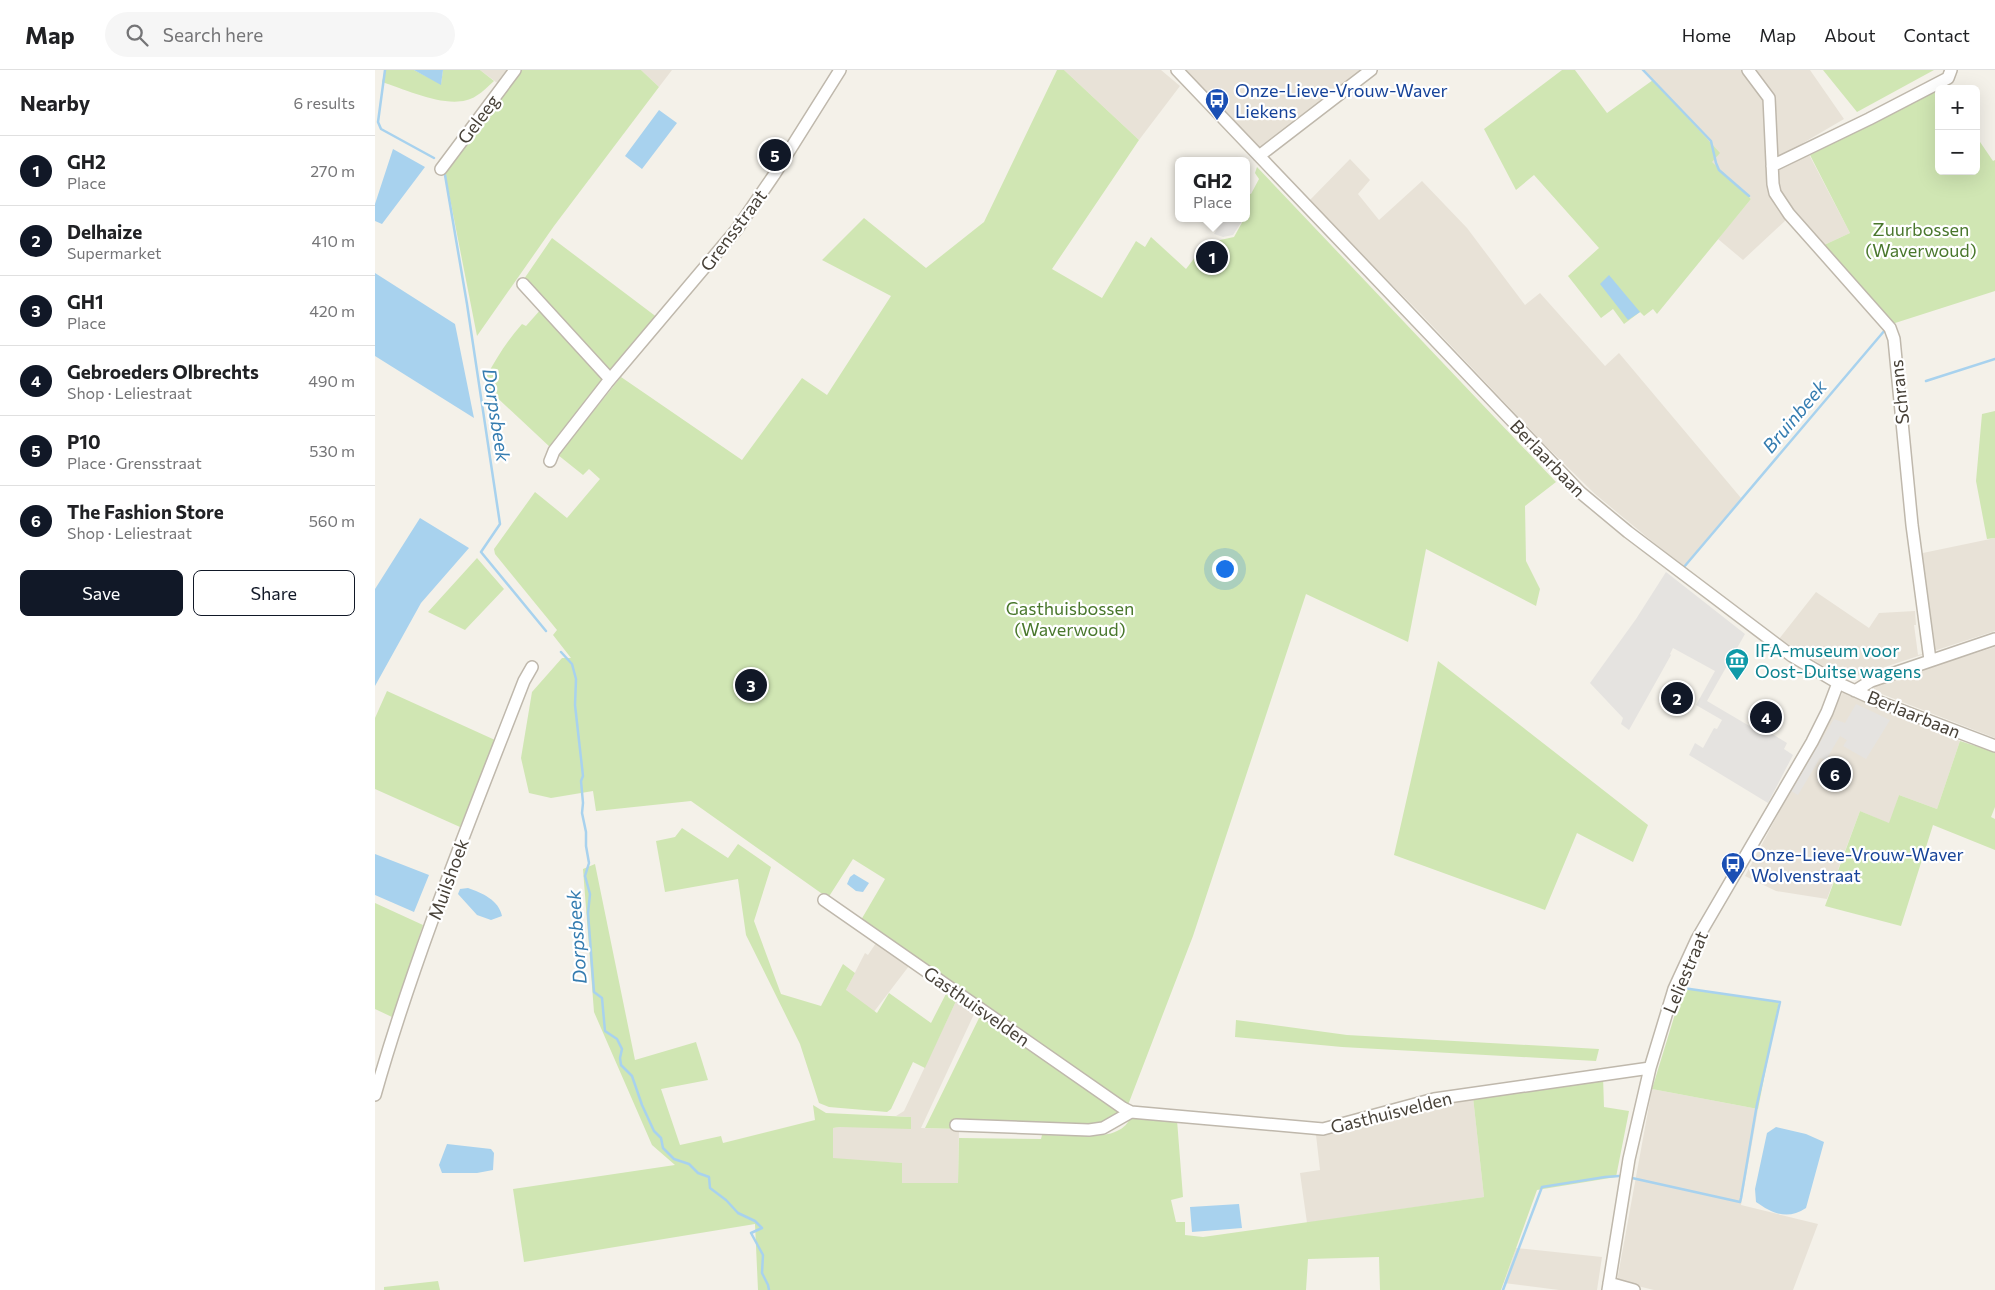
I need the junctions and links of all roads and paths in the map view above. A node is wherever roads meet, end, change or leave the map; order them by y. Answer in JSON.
{"nodes":[{"id":1,"x":515,"y":70,"type":"edge"},
{"id":2,"x":840,"y":70,"type":"edge"},
{"id":3,"x":1177,"y":70,"type":"edge"},
{"id":4,"x":1371,"y":70,"type":"edge"},
{"id":5,"x":1748,"y":70,"type":"edge"},
{"id":6,"x":1951,"y":70,"type":"edge"},
{"id":7,"x":1259,"y":156,"type":"junction"},
{"id":8,"x":1772,"y":166,"type":"junction"},
{"id":9,"x":441,"y":169,"type":"dead end"},
{"id":10,"x":523,"y":284,"type":"dead end"},
{"id":11,"x":610,"y":379,"type":"junction"},
{"id":12,"x":549,"y":461,"type":"dead end"},
{"id":13,"x":1995,"y":639,"type":"edge"},
{"id":14,"x":1930,"y":660,"type":"junction"},
{"id":15,"x":532,"y":667,"type":"dead end"},
{"id":16,"x":1838,"y":683,"type":"junction"},
{"id":17,"x":1855,"y":691,"type":"junction"},
{"id":18,"x":1995,"y":746,"type":"edge"},
{"id":19,"x":824,"y":900,"type":"dead end"},
{"id":20,"x":1650,"y":1068,"type":"junction"},
{"id":21,"x":375,"y":1095,"type":"edge"},
{"id":22,"x":1131,"y":1112,"type":"junction"},
{"id":23,"x":957,"y":1125,"type":"dead end"},
{"id":24,"x":1609,"y":1287,"type":"edge"},
{"id":25,"x":1634,"y":1290,"type":"edge"}],
"edges":[{"from":1,"to":9,"type":"street","name":"Geleeg"},
{"from":2,"to":11,"type":"street","name":"Grensstraat"},
{"from":3,"to":7,"type":"street","name":"Berlaarbaan"},
{"from":4,"to":7,"type":"street"},
{"from":5,"to":8,"type":"street","name":"Schrans"},
{"from":6,"to":8,"type":"street"},
{"from":7,"to":16,"type":"street","name":"Berlaarbaan"},
{"from":8,"to":14,"type":"street","name":"Schrans"},
{"from":10,"to":11,"type":"street"},
{"from":11,"to":12,"type":"street","name":"Grensstraat"},
{"from":13,"to":14,"type":"street"},
{"from":14,"to":17,"type":"street"},
{"from":15,"to":21,"type":"street","name":"Muilshoek"},
{"from":16,"to":17,"type":"street","name":"Berlaarbaan"},
{"from":16,"to":20,"type":"street","name":"Leliestraat"},
{"from":17,"to":18,"type":"street","name":"Berlaarbaan"},
{"from":19,"to":22,"type":"street","name":"Gasthuisvelden"},
{"from":20,"to":22,"type":"street","name":"Gasthuisvelden"},
{"from":20,"to":24,"type":"street","name":"Leliestraat"},
{"from":22,"to":23,"type":"street"},
{"from":24,"to":25,"type":"street"}]}
